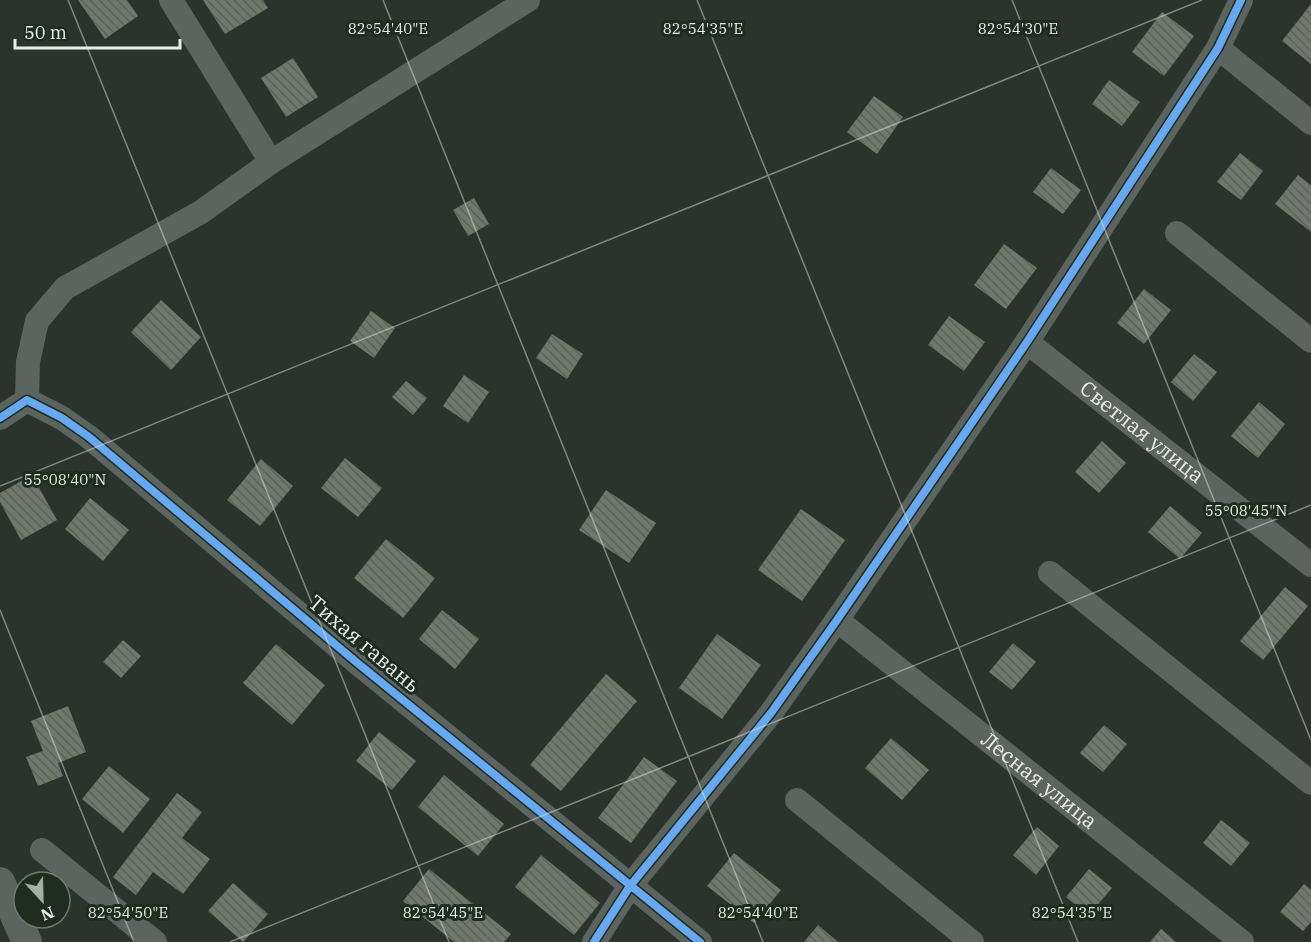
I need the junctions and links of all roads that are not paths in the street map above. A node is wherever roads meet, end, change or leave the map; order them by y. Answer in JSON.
{"nodes":[{"id":1,"x":171,"y":0,"type":"edge"},
{"id":2,"x":1241,"y":0,"type":"edge"},
{"id":3,"x":523,"y":2,"type":"edge"},
{"id":4,"x":1218,"y":48,"type":"junction"},
{"id":5,"x":1311,"y":123,"type":"edge"},
{"id":6,"x":271,"y":162,"type":"junction"},
{"id":7,"x":1177,"y":233,"type":"dead end"},
{"id":8,"x":1311,"y":341,"type":"edge"},
{"id":9,"x":1028,"y":342,"type":"junction"},
{"id":10,"x":27,"y":400,"type":"junction"},
{"id":11,"x":0,"y":418,"type":"edge"},
{"id":12,"x":1311,"y":565,"type":"edge"},
{"id":13,"x":1050,"y":573,"type":"dead end"},
{"id":14,"x":837,"y":620,"type":"junction"},
{"id":15,"x":1311,"y":783,"type":"edge"},
{"id":16,"x":797,"y":800,"type":"dead end"},
{"id":17,"x":42,"y":850,"type":"dead end"},
{"id":18,"x":0,"y":882,"type":"edge"},
{"id":19,"x":630,"y":886,"type":"junction"},
{"id":20,"x":27,"y":942,"type":"edge"},
{"id":21,"x":155,"y":942,"type":"edge"},
{"id":22,"x":594,"y":942,"type":"edge"},
{"id":23,"x":700,"y":942,"type":"edge"},
{"id":24,"x":972,"y":942,"type":"edge"},
{"id":25,"x":1242,"y":942,"type":"edge"}],
"edges":[{"from":1,"to":6,"type":"street"},
{"from":2,"to":4,"type":"street"},
{"from":3,"to":6,"type":"street"},
{"from":4,"to":5,"type":"street"},
{"from":4,"to":9,"type":"street"},
{"from":6,"to":10,"type":"street"},
{"from":7,"to":8,"type":"street"},
{"from":9,"to":12,"type":"street","name":"Светлая улица"},
{"from":9,"to":14,"type":"street"},
{"from":10,"to":11,"type":"street"},
{"from":10,"to":19,"type":"street","name":"Тихая гавань"},
{"from":13,"to":15,"type":"street"},
{"from":14,"to":19,"type":"street"},
{"from":14,"to":25,"type":"street","name":"Лесная улица"},
{"from":16,"to":24,"type":"street"},
{"from":17,"to":21,"type":"street"},
{"from":18,"to":20,"type":"street"},
{"from":19,"to":22,"type":"street"},
{"from":19,"to":23,"type":"street","name":"Тихая гавань"}]}
